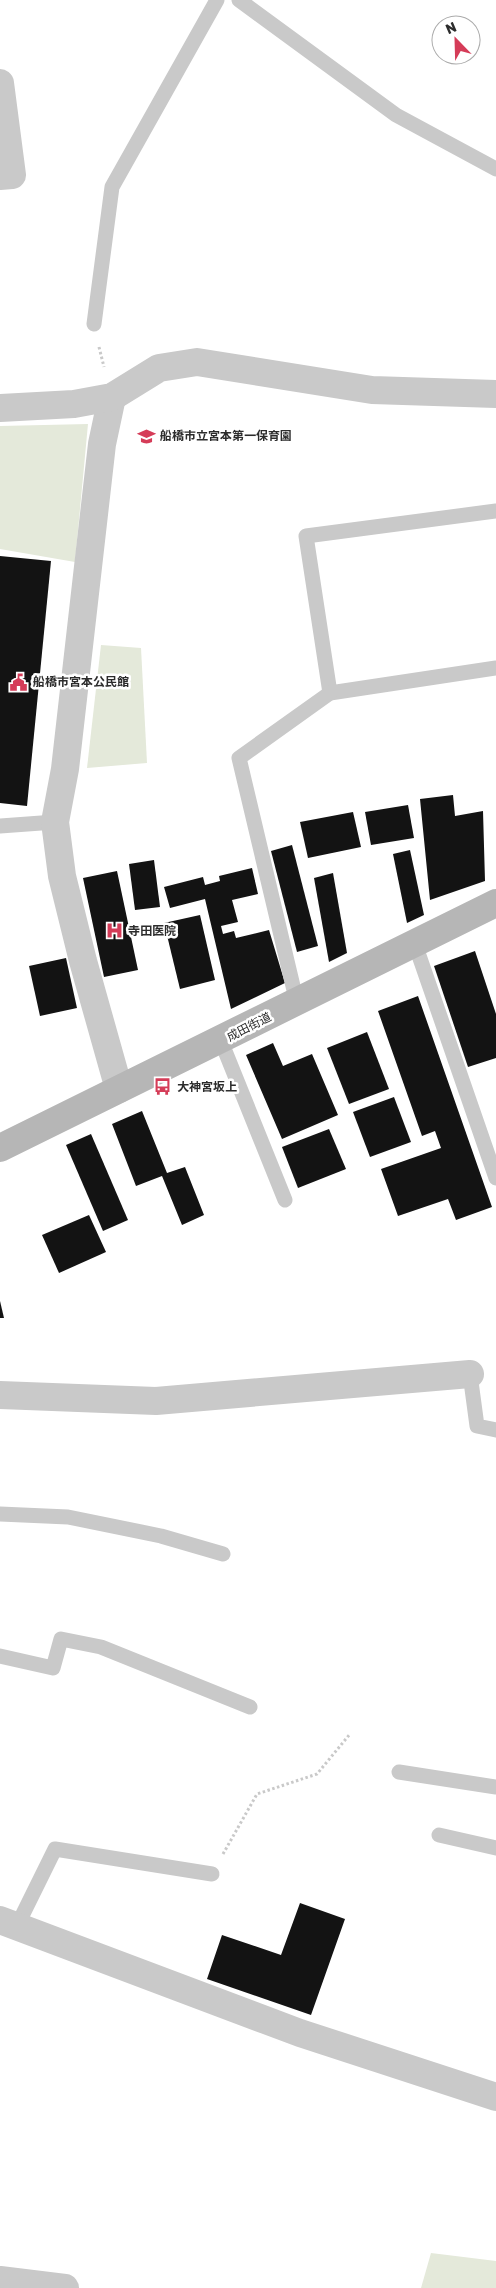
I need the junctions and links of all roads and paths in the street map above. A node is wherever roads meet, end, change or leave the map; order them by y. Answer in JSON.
{"nodes":[{"id":1,"x":217,"y":0,"type":"edge"},
{"id":2,"x":239,"y":0,"type":"edge"},
{"id":3,"x":0,"y":83,"type":"edge"},
{"id":4,"x":496,"y":168,"type":"edge"},
{"id":5,"x":0,"y":176,"type":"edge"},
{"id":6,"x":94,"y":324,"type":"joint"},
{"id":7,"x":496,"y":394,"type":"edge"},
{"id":8,"x":112,"y":397,"type":"junction"},
{"id":9,"x":0,"y":408,"type":"edge"},
{"id":10,"x":496,"y":512,"type":"edge"},
{"id":11,"x":496,"y":668,"type":"edge"},
{"id":12,"x":330,"y":693,"type":"junction"},
{"id":13,"x":54,"y":822,"type":"junction"},
{"id":14,"x":0,"y":826,"type":"edge"},
{"id":15,"x":496,"y":903,"type":"edge"},
{"id":16,"x":415,"y":944,"type":"junction"},
{"id":17,"x":297,"y":1003,"type":"junction"},
{"id":18,"x":221,"y":1041,"type":"junction"},
{"id":19,"x":119,"y":1089,"type":"junction"},
{"id":20,"x":0,"y":1148,"type":"edge"},
{"id":21,"x":496,"y":1178,"type":"edge"},
{"id":22,"x":285,"y":1200,"type":"dead end"},
{"id":23,"x":470,"y":1374,"type":"joint"},
{"id":24,"x":0,"y":1395,"type":"edge"},
{"id":25,"x":496,"y":1430,"type":"edge"},
{"id":26,"x":0,"y":1514,"type":"edge"},
{"id":27,"x":223,"y":1554,"type":"dead end"},
{"id":28,"x":0,"y":1656,"type":"edge"},
{"id":29,"x":250,"y":1708,"type":"dead end"},
{"id":30,"x":350,"y":1734,"type":"dead end"},
{"id":31,"x":399,"y":1772,"type":"dead end"},
{"id":32,"x":496,"y":1788,"type":"edge"},
{"id":33,"x":439,"y":1835,"type":"dead end"},
{"id":34,"x":496,"y":1848,"type":"edge"},
{"id":35,"x":212,"y":1874,"type":"joint"},
{"id":36,"x":8,"y":1923,"type":"edge"},
{"id":37,"x":496,"y":2098,"type":"edge"},
{"id":38,"x":0,"y":2280,"type":"edge"},
{"id":39,"x":66,"y":2288,"type":"edge"}],
"edges":[{"from":1,"to":6,"type":"lane"},
{"from":2,"to":4,"type":"lane"},
{"from":3,"to":5,"type":"street"},
{"from":6,"to":8,"type":"path"},
{"from":7,"to":8,"type":"street"},
{"from":8,"to":9,"type":"street"},
{"from":8,"to":13,"type":"street"},
{"from":10,"to":12,"type":"lane"},
{"from":11,"to":12,"type":"lane"},
{"from":12,"to":17,"type":"lane"},
{"from":13,"to":14,"type":"lane"},
{"from":13,"to":19,"type":"street"},
{"from":15,"to":16,"type":"street","name":"成田街道"},
{"from":16,"to":17,"type":"street","name":"成田街道"},
{"from":16,"to":21,"type":"lane"},
{"from":17,"to":18,"type":"street","name":"成田街道"},
{"from":18,"to":19,"type":"street","name":"成田街道"},
{"from":18,"to":22,"type":"lane"},
{"from":19,"to":20,"type":"street","name":"成田街道"},
{"from":23,"to":24,"type":"street"},
{"from":23,"to":25,"type":"lane"},
{"from":26,"to":27,"type":"lane"},
{"from":28,"to":29,"type":"lane"},
{"from":30,"to":35,"type":"path"},
{"from":31,"to":32,"type":"lane"},
{"from":33,"to":34,"type":"lane"},
{"from":35,"to":36,"type":"lane"},
{"from":36,"to":37,"type":"street"},
{"from":38,"to":39,"type":"street"}]}
